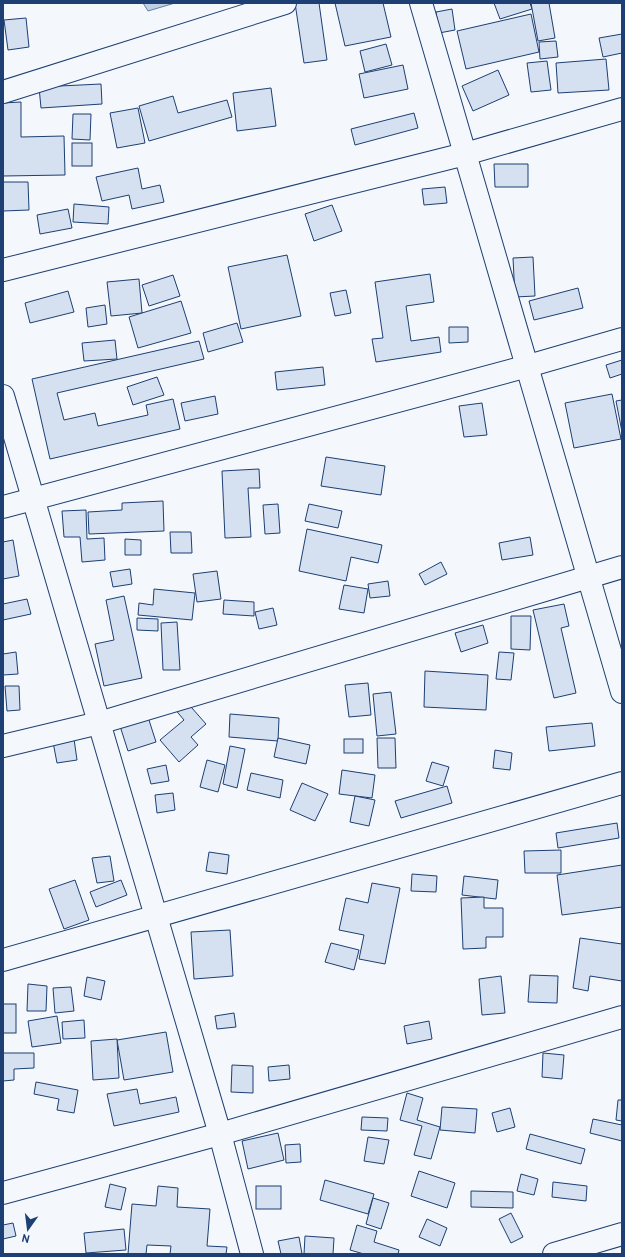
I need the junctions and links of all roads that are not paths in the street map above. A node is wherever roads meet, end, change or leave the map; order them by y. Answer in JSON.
{"nodes":[{"id":1,"x":285,"y":3,"type":"edge"},
{"id":2,"x":421,"y":3,"type":"edge"},
{"id":3,"x":3,"y":92,"type":"edge"},
{"id":4,"x":622,"y":109,"type":"edge"},
{"id":5,"x":465,"y":154,"type":"junction"},
{"id":6,"x":3,"y":270,"type":"edge"},
{"id":7,"x":622,"y":339,"type":"edge"},
{"id":8,"x":528,"y":366,"type":"junction"},
{"id":9,"x":3,"y":396,"type":"edge"},
{"id":10,"x":33,"y":498,"type":"junction"},
{"id":11,"x":3,"y":507,"type":"edge"},
{"id":12,"x":622,"y":567,"type":"edge"},
{"id":13,"x":588,"y":576,"type":"junction"},
{"id":14,"x":622,"y":692,"type":"edge"},
{"id":15,"x":99,"y":723,"type":"junction"},
{"id":16,"x":3,"y":746,"type":"edge"},
{"id":17,"x":622,"y":783,"type":"edge"},
{"id":18,"x":156,"y":916,"type":"junction"},
{"id":19,"x":3,"y":960,"type":"edge"},
{"id":20,"x":622,"y":1016,"type":"edge"},
{"id":21,"x":220,"y":1134,"type":"junction"},
{"id":22,"x":3,"y":1193,"type":"edge"},
{"id":23,"x":622,"y":1234,"type":"edge"},
{"id":24,"x":252,"y":1254,"type":"edge"},
{"id":25,"x":554,"y":1254,"type":"edge"}],
"edges":[{"from":1,"to":3,"type":"street"},
{"from":2,"to":5,"type":"street"},
{"from":4,"to":5,"type":"street"},
{"from":5,"to":6,"type":"street"},
{"from":5,"to":8,"type":"street"},
{"from":7,"to":8,"type":"street"},
{"from":8,"to":10,"type":"street"},
{"from":8,"to":13,"type":"street"},
{"from":9,"to":10,"type":"street"},
{"from":10,"to":11,"type":"street"},
{"from":10,"to":15,"type":"street"},
{"from":12,"to":13,"type":"street"},
{"from":13,"to":14,"type":"street"},
{"from":13,"to":15,"type":"street"},
{"from":15,"to":16,"type":"street"},
{"from":15,"to":18,"type":"street"},
{"from":17,"to":18,"type":"street"},
{"from":18,"to":19,"type":"street"},
{"from":18,"to":21,"type":"street"},
{"from":20,"to":21,"type":"street"},
{"from":21,"to":22,"type":"street"},
{"from":21,"to":24,"type":"street"},
{"from":23,"to":25,"type":"street"}]}
